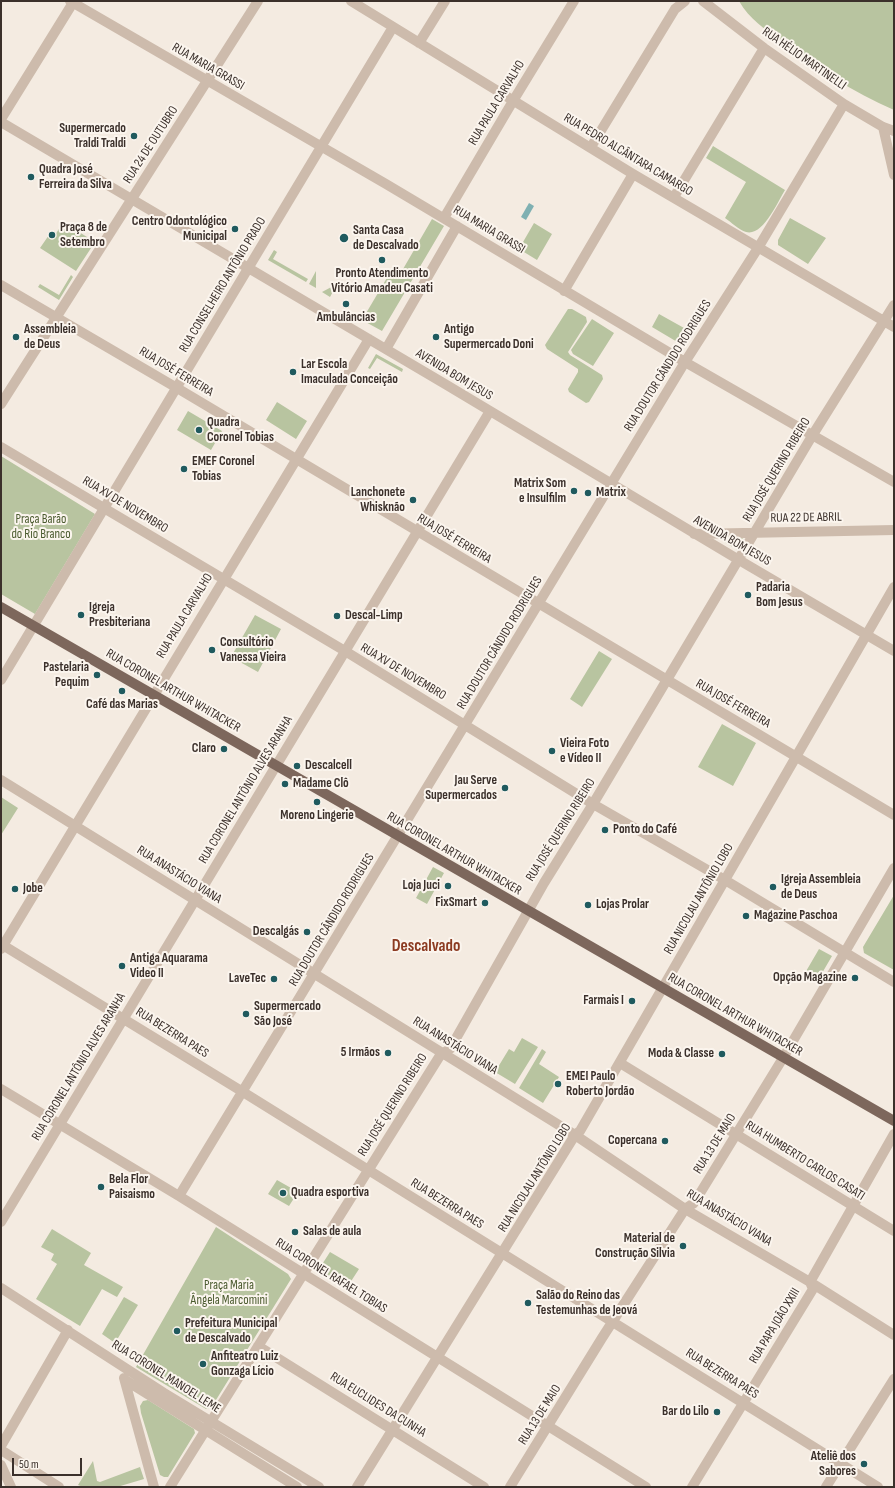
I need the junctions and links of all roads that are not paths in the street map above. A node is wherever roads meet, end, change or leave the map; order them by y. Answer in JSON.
{"nodes":[{"id":1,"x":258,"y":1,"type":"edge"},
{"id":2,"x":445,"y":1,"type":"edge"},
{"id":3,"x":574,"y":1,"type":"edge"},
{"id":4,"x":685,"y":1,"type":"edge"},
{"id":5,"x":703,"y":1,"type":"edge"},
{"id":6,"x":72,"y":2,"type":"edge"},
{"id":7,"x":355,"y":2,"type":"edge"},
{"id":8,"x":393,"y":27,"type":"junction"},
{"id":9,"x":419,"y":43,"type":"junction"},
{"id":10,"x":764,"y":48,"type":"junction"},
{"id":11,"x":207,"y":82,"type":"junction"},
{"id":12,"x":513,"y":101,"type":"junction"},
{"id":13,"x":844,"y":104,"type":"junction"},
{"id":14,"x":1,"y":120,"type":"edge"},
{"id":15,"x":883,"y":127,"type":"junction"},
{"id":16,"x":894,"y":131,"type":"edge"},
{"id":17,"x":591,"y":147,"type":"junction"},
{"id":18,"x":321,"y":148,"type":"junction"},
{"id":19,"x":633,"y":174,"type":"junction"},
{"id":20,"x":894,"y":175,"type":"edge"},
{"id":21,"x":674,"y":197,"type":"junction"},
{"id":22,"x":131,"y":199,"type":"junction"},
{"id":23,"x":444,"y":218,"type":"junction"},
{"id":24,"x":458,"y":226,"type":"junction"},
{"id":25,"x":758,"y":248,"type":"junction"},
{"id":26,"x":248,"y":268,"type":"junction"},
{"id":27,"x":1,"y":285,"type":"edge"},
{"id":28,"x":564,"y":291,"type":"junction"},
{"id":29,"x":894,"y":305,"type":"edge"},
{"id":30,"x":55,"y":317,"type":"junction"},
{"id":31,"x":884,"y":322,"type":"junction"},
{"id":32,"x":894,"y":327,"type":"edge"},
{"id":33,"x":369,"y":339,"type":"junction"},
{"id":34,"x":386,"y":349,"type":"junction"},
{"id":35,"x":685,"y":362,"type":"junction"},
{"id":36,"x":177,"y":388,"type":"junction"},
{"id":37,"x":1,"y":404,"type":"edge"},
{"id":38,"x":490,"y":411,"type":"junction"},
{"id":39,"x":812,"y":436,"type":"junction"},
{"id":40,"x":1,"y":447,"type":"edge"},
{"id":41,"x":296,"y":459,"type":"junction"},
{"id":42,"x":894,"y":482,"type":"edge"},
{"id":43,"x":611,"y":485,"type":"junction"},
{"id":44,"x":105,"y":508,"type":"junction"},
{"id":45,"x":894,"y":530,"type":"edge"},
{"id":46,"x":416,"y":531,"type":"junction"},
{"id":47,"x":755,"y":532,"type":"junction"},
{"id":48,"x":694,"y":534,"type":"junction"},
{"id":49,"x":739,"y":560,"type":"junction"},
{"id":50,"x":223,"y":579,"type":"junction"},
{"id":51,"x":894,"y":587,"type":"edge"},
{"id":52,"x":539,"y":604,"type":"junction"},
{"id":53,"x":1,"y":608,"type":"edge"},
{"id":54,"x":34,"y":626,"type":"junction"},
{"id":55,"x":867,"y":634,"type":"junction"},
{"id":56,"x":345,"y":651,"type":"junction"},
{"id":57,"x":894,"y":651,"type":"edge"},
{"id":58,"x":1,"y":680,"type":"edge"},
{"id":59,"x":667,"y":681,"type":"junction"},
{"id":60,"x":153,"y":694,"type":"junction"},
{"id":61,"x":466,"y":725,"type":"junction"},
{"id":62,"x":796,"y":755,"type":"junction"},
{"id":63,"x":276,"y":766,"type":"junction"},
{"id":64,"x":1,"y":780,"type":"edge"},
{"id":65,"x":594,"y":804,"type":"junction"},
{"id":66,"x":894,"y":815,"type":"edge"},
{"id":67,"x":75,"y":825,"type":"junction"},
{"id":68,"x":398,"y":836,"type":"junction"},
{"id":69,"x":894,"y":868,"type":"edge"},
{"id":70,"x":725,"y":880,"type":"junction"},
{"id":71,"x":194,"y":901,"type":"junction"},
{"id":72,"x":527,"y":911,"type":"junction"},
{"id":73,"x":2,"y":946,"type":"edge"},
{"id":74,"x":844,"y":952,"type":"junction"},
{"id":75,"x":315,"y":973,"type":"junction"},
{"id":76,"x":894,"y":982,"type":"edge"},
{"id":77,"x":663,"y":988,"type":"junction"},
{"id":78,"x":123,"y":1018,"type":"junction"},
{"id":79,"x":441,"y":1054,"type":"junction"},
{"id":80,"x":783,"y":1058,"type":"junction"},
{"id":81,"x":620,"y":1063,"type":"junction"},
{"id":82,"x":1,"y":1089,"type":"edge"},
{"id":83,"x":243,"y":1092,"type":"junction"},
{"id":84,"x":894,"y":1121,"type":"edge"},
{"id":85,"x":60,"y":1124,"type":"junction"},
{"id":86,"x":736,"y":1134,"type":"junction"},
{"id":87,"x":894,"y":1134,"type":"edge"},
{"id":88,"x":575,"y":1135,"type":"junction"},
{"id":89,"x":367,"y":1170,"type":"junction"},
{"id":90,"x":179,"y":1196,"type":"junction"},
{"id":91,"x":852,"y":1206,"type":"junction"},
{"id":92,"x":685,"y":1209,"type":"junction"},
{"id":93,"x":1,"y":1222,"type":"edge"},
{"id":94,"x":894,"y":1231,"type":"edge"},
{"id":95,"x":502,"y":1254,"type":"junction"},
{"id":96,"x":303,"y":1275,"type":"junction"},
{"id":97,"x":810,"y":1282,"type":"junction"},
{"id":98,"x":1,"y":1288,"type":"edge"},
{"id":99,"x":613,"y":1322,"type":"junction"},
{"id":100,"x":68,"y":1330,"type":"junction"},
{"id":101,"x":894,"y":1335,"type":"edge"},
{"id":102,"x":258,"y":1346,"type":"junction"},
{"id":103,"x":437,"y":1358,"type":"junction"},
{"id":104,"x":119,"y":1364,"type":"junction"},
{"id":105,"x":894,"y":1379,"type":"edge"},
{"id":106,"x":124,"y":1380,"type":"junction"},
{"id":107,"x":149,"y":1389,"type":"junction"},
{"id":108,"x":743,"y":1402,"type":"junction"},
{"id":109,"x":211,"y":1420,"type":"junction"},
{"id":110,"x":548,"y":1426,"type":"junction"},
{"id":111,"x":393,"y":1429,"type":"junction"},
{"id":112,"x":206,"y":1430,"type":"junction"},
{"id":113,"x":1,"y":1446,"type":"edge"},
{"id":114,"x":1,"y":1450,"type":"edge"},
{"id":115,"x":841,"y":1464,"type":"junction"},
{"id":116,"x":1,"y":1465,"type":"edge"},
{"id":117,"x":11,"y":1487,"type":"edge"},
{"id":118,"x":59,"y":1487,"type":"edge"},
{"id":119,"x":154,"y":1487,"type":"edge"},
{"id":120,"x":170,"y":1487,"type":"edge"},
{"id":121,"x":297,"y":1487,"type":"edge"},
{"id":122,"x":319,"y":1487,"type":"edge"},
{"id":123,"x":357,"y":1487,"type":"edge"},
{"id":124,"x":484,"y":1487,"type":"edge"},
{"id":125,"x":510,"y":1487,"type":"edge"},
{"id":126,"x":646,"y":1487,"type":"edge"},
{"id":127,"x":692,"y":1487,"type":"edge"},
{"id":128,"x":826,"y":1487,"type":"edge"},
{"id":129,"x":878,"y":1487,"type":"edge"}],
"edges":[{"from":1,"to":11,"type":"street","name":"RUA 24 DE OUTUBRO"},
{"from":2,"to":9,"type":"street"},
{"from":3,"to":12,"type":"street","name":"RUA PAULA CARVALHO"},
{"from":4,"to":17,"type":"street"},
{"from":5,"to":10,"type":"street","name":"RUA HÉLIO MARTINELLI"},
{"from":6,"to":11,"type":"street","name":"RUA MARIA GRASSI"},
{"from":6,"to":14,"type":"street"},
{"from":7,"to":8,"type":"street","name":"RUA PEDRO ALCÂNTARA CAMARGO"},
{"from":8,"to":9,"type":"street","name":"RUA PEDRO ALCÂNTARA CAMARGO"},
{"from":8,"to":18,"type":"street","name":"RUA CONSELHEIRO ANTÔNIO PRADO"},
{"from":9,"to":12,"type":"street","name":"RUA PEDRO ALCÂNTARA CAMARGO"},
{"from":10,"to":13,"type":"street","name":"RUA HÉLIO MARTINELLI"},
{"from":10,"to":21,"type":"street"},
{"from":11,"to":18,"type":"street","name":"RUA MARIA GRASSI"},
{"from":11,"to":22,"type":"street","name":"RUA 24 DE OUTUBRO"},
{"from":12,"to":17,"type":"street","name":"RUA PEDRO ALCÂNTARA CAMARGO"},
{"from":12,"to":23,"type":"street","name":"RUA PAULA CARVALHO"},
{"from":13,"to":15,"type":"street","name":"RUA HÉLIO MARTINELLI"},
{"from":13,"to":25,"type":"street","name":"RUA DOUTOR CÂNDIDO RODRIGUES"},
{"from":14,"to":22,"type":"street","name":"AVENIDA BOM JESUS"},
{"from":15,"to":16,"type":"street","name":"RUA HÉLIO MARTINELLI"},
{"from":15,"to":20,"type":"street"},
{"from":17,"to":19,"type":"street","name":"RUA PEDRO ALCÂNTARA CAMARGO"},
{"from":18,"to":23,"type":"street","name":"RUA MARIA GRASSI"},
{"from":18,"to":26,"type":"street","name":"RUA CONSELHEIRO ANTÔNIO PRADO"},
{"from":19,"to":21,"type":"street","name":"RUA PEDRO ALCÂNTARA CAMARGO"},
{"from":19,"to":28,"type":"street"},
{"from":21,"to":25,"type":"street","name":"RUA PEDRO ALCÂNTARA CAMARGO"},
{"from":22,"to":26,"type":"street","name":"AVENIDA BOM JESUS"},
{"from":22,"to":30,"type":"street","name":"RUA 24 DE OUTUBRO"},
{"from":23,"to":24,"type":"street","name":"RUA MARIA GRASSI"},
{"from":24,"to":28,"type":"street","name":"RUA MARIA GRASSI"},
{"from":24,"to":34,"type":"street"},
{"from":25,"to":31,"type":"street","name":"RUA PEDRO ALCÂNTARA CAMARGO"},
{"from":25,"to":35,"type":"street","name":"RUA DOUTOR CÂNDIDO RODRIGUES"},
{"from":26,"to":33,"type":"street","name":"AVENIDA BOM JESUS"},
{"from":26,"to":36,"type":"street","name":"RUA CONSELHEIRO ANTÔNIO PRADO"},
{"from":27,"to":30,"type":"street","name":"RUA JOSÉ FERREIRA"},
{"from":28,"to":35,"type":"street","name":"RUA MARIA GRASSI"},
{"from":29,"to":31,"type":"street","name":"RUA JOSÉ QUERINO RIBEIRO"},
{"from":30,"to":36,"type":"street","name":"RUA JOSÉ FERREIRA"},
{"from":30,"to":37,"type":"street","name":"RUA 24 DE OUTUBRO"},
{"from":31,"to":32,"type":"street","name":"RUA PEDRO ALCÂNTARA CAMARGO"},
{"from":31,"to":39,"type":"street","name":"RUA JOSÉ QUERINO RIBEIRO"},
{"from":33,"to":34,"type":"street","name":"AVENIDA BOM JESUS"},
{"from":33,"to":41,"type":"street","name":"RUA PAULA CARVALHO"},
{"from":34,"to":38,"type":"street","name":"AVENIDA BOM JESUS"},
{"from":35,"to":39,"type":"street","name":"RUA MARIA GRASSI"},
{"from":35,"to":43,"type":"street","name":"RUA DOUTOR CÂNDIDO RODRIGUES"},
{"from":36,"to":41,"type":"street","name":"RUA JOSÉ FERREIRA"},
{"from":36,"to":44,"type":"street","name":"RUA CONSELHEIRO ANTÔNIO PRADO"},
{"from":38,"to":43,"type":"street","name":"AVENIDA BOM JESUS"},
{"from":38,"to":46,"type":"street","name":"RUA CORONEL ANTÔNIO ALVES ARANHA"},
{"from":39,"to":42,"type":"street","name":"RUA MARIA GRASSI"},
{"from":39,"to":47,"type":"street","name":"RUA JOSÉ QUERINO RIBEIRO"},
{"from":40,"to":44,"type":"street","name":"RUA XV DE NOVEMBRO"},
{"from":41,"to":46,"type":"street","name":"RUA JOSÉ FERREIRA"},
{"from":41,"to":50,"type":"street","name":"RUA PAULA CARVALHO"},
{"from":43,"to":48,"type":"street","name":"AVENIDA BOM JESUS"},
{"from":43,"to":52,"type":"street","name":"RUA DOUTOR CÂNDIDO RODRIGUES"},
{"from":44,"to":50,"type":"street","name":"RUA XV DE NOVEMBRO"},
{"from":44,"to":54,"type":"street","name":"RUA CONSELHEIRO ANTÔNIO PRADO"},
{"from":45,"to":47,"type":"street","name":"RUA 22 DE ABRIL"},
{"from":46,"to":52,"type":"street","name":"RUA JOSÉ FERREIRA"},
{"from":46,"to":56,"type":"street","name":"RUA CORONEL ANTÔNIO ALVES ARANHA"},
{"from":47,"to":48,"type":"street","name":"RUA 22 DE ABRIL"},
{"from":47,"to":49,"type":"street","name":"RUA JOSÉ QUERINO RIBEIRO"},
{"from":48,"to":49,"type":"street","name":"AVENIDA BOM JESUS"},
{"from":49,"to":55,"type":"street","name":"AVENIDA BOM JESUS"},
{"from":49,"to":59,"type":"street","name":"RUA JOSÉ QUERINO RIBEIRO"},
{"from":50,"to":56,"type":"street","name":"RUA XV DE NOVEMBRO"},
{"from":50,"to":60,"type":"street","name":"RUA PAULA CARVALHO"},
{"from":51,"to":55,"type":"street","name":"RUA NICOLAU ANTÔNIO LOBO"},
{"from":52,"to":59,"type":"street","name":"RUA JOSÉ FERREIRA"},
{"from":52,"to":61,"type":"street","name":"RUA DOUTOR CÂNDIDO RODRIGUES"},
{"from":53,"to":54,"type":"main road","name":"RUA CORONEL ARTHUR WHITACKER"},
{"from":54,"to":58,"type":"street","name":"RUA CONSELHEIRO ANTÔNIO PRADO"},
{"from":54,"to":60,"type":"main road","name":"RUA CORONEL ARTHUR WHITACKER"},
{"from":55,"to":57,"type":"street","name":"AVENIDA BOM JESUS"},
{"from":55,"to":62,"type":"street","name":"RUA NICOLAU ANTÔNIO LOBO"},
{"from":56,"to":61,"type":"street","name":"RUA XV DE NOVEMBRO"},
{"from":56,"to":63,"type":"street","name":"RUA CORONEL ANTÔNIO ALVES ARANHA"},
{"from":59,"to":62,"type":"street","name":"RUA JOSÉ FERREIRA"},
{"from":59,"to":65,"type":"street","name":"RUA JOSÉ QUERINO RIBEIRO"},
{"from":60,"to":63,"type":"main road","name":"RUA CORONEL ARTHUR WHITACKER"},
{"from":60,"to":67,"type":"street","name":"RUA PAULA CARVALHO"},
{"from":61,"to":65,"type":"street","name":"RUA XV DE NOVEMBRO"},
{"from":61,"to":68,"type":"street","name":"RUA DOUTOR CÂNDIDO RODRIGUES"},
{"from":62,"to":66,"type":"street","name":"RUA JOSÉ FERREIRA"},
{"from":62,"to":70,"type":"street","name":"RUA NICOLAU ANTÔNIO LOBO"},
{"from":63,"to":68,"type":"main road","name":"RUA CORONEL ARTHUR WHITACKER"},
{"from":63,"to":71,"type":"street","name":"RUA CORONEL ANTÔNIO ALVES ARANHA"},
{"from":64,"to":67,"type":"street","name":"RUA ANASTÁCIO VIANA"},
{"from":65,"to":70,"type":"street","name":"RUA XV DE NOVEMBRO"},
{"from":65,"to":72,"type":"street","name":"RUA JOSÉ QUERINO RIBEIRO"},
{"from":67,"to":71,"type":"street","name":"RUA ANASTÁCIO VIANA"},
{"from":67,"to":73,"type":"street","name":"RUA PAULA CARVALHO"},
{"from":68,"to":72,"type":"main road","name":"RUA CORONEL ARTHUR WHITACKER"},
{"from":68,"to":75,"type":"street","name":"RUA DOUTOR CÂNDIDO RODRIGUES"},
{"from":69,"to":74,"type":"street","name":"RUA 13 DE MAIO"},
{"from":70,"to":74,"type":"street","name":"RUA XV DE NOVEMBRO"},
{"from":70,"to":77,"type":"street","name":"RUA NICOLAU ANTÔNIO LOBO"},
{"from":71,"to":75,"type":"street","name":"RUA ANASTÁCIO VIANA"},
{"from":71,"to":78,"type":"street","name":"RUA CORONEL ANTÔNIO ALVES ARANHA"},
{"from":72,"to":77,"type":"main road","name":"RUA CORONEL ARTHUR WHITACKER"},
{"from":72,"to":79,"type":"street","name":"RUA JOSÉ QUERINO RIBEIRO"},
{"from":73,"to":78,"type":"street","name":"RUA BEZERRA PAES"},
{"from":74,"to":76,"type":"street","name":"RUA XV DE NOVEMBRO"},
{"from":74,"to":80,"type":"street","name":"RUA 13 DE MAIO"},
{"from":75,"to":79,"type":"street","name":"RUA ANASTÁCIO VIANA"},
{"from":75,"to":83,"type":"street","name":"RUA DOUTOR CÂNDIDO RODRIGUES"},
{"from":77,"to":80,"type":"main road","name":"RUA CORONEL ARTHUR WHITACKER"},
{"from":77,"to":81,"type":"street","name":"RUA NICOLAU ANTÔNIO LOBO"},
{"from":78,"to":83,"type":"street","name":"RUA BEZERRA PAES"},
{"from":78,"to":85,"type":"street","name":"RUA CORONEL ANTÔNIO ALVES ARANHA"},
{"from":79,"to":88,"type":"street","name":"RUA ANASTÁCIO VIANA"},
{"from":79,"to":89,"type":"street","name":"RUA JOSÉ QUERINO RIBEIRO"},
{"from":80,"to":84,"type":"main road","name":"RUA CORONEL ARTHUR WHITACKER"},
{"from":80,"to":86,"type":"street","name":"RUA 13 DE MAIO"},
{"from":81,"to":86,"type":"street","name":"RUA HUMBERTO CARLOS CASATI"},
{"from":81,"to":88,"type":"street","name":"RUA NICOLAU ANTÔNIO LOBO"},
{"from":82,"to":85,"type":"street","name":"RUA CORONEL RAFAEL TOBIAS"},
{"from":83,"to":89,"type":"street","name":"RUA BEZERRA PAES"},
{"from":83,"to":90,"type":"street","name":"RUA DOUTOR CÂNDIDO RODRIGUES"},
{"from":85,"to":90,"type":"street","name":"RUA CORONEL RAFAEL TOBIAS"},
{"from":85,"to":93,"type":"street","name":"RUA CORONEL ANTÔNIO ALVES ARANHA"},
{"from":86,"to":91,"type":"street","name":"RUA HUMBERTO CARLOS CASATI"},
{"from":86,"to":92,"type":"street","name":"RUA 13 DE MAIO"},
{"from":87,"to":91,"type":"street","name":"RUA PAPA JOÃO XXIII"},
{"from":88,"to":92,"type":"street","name":"RUA ANASTÁCIO VIANA"},
{"from":88,"to":95,"type":"street","name":"RUA NICOLAU ANTÔNIO LOBO"},
{"from":89,"to":95,"type":"street","name":"RUA BEZERRA PAES"},
{"from":89,"to":96,"type":"street","name":"RUA JOSÉ QUERINO RIBEIRO"},
{"from":90,"to":96,"type":"street","name":"RUA CORONEL RAFAEL TOBIAS"},
{"from":91,"to":94,"type":"street","name":"RUA HUMBERTO CARLOS CASATI"},
{"from":91,"to":97,"type":"street","name":"RUA PAPA JOÃO XXIII"},
{"from":92,"to":97,"type":"street","name":"RUA ANASTÁCIO VIANA"},
{"from":92,"to":99,"type":"street","name":"RUA 13 DE MAIO"},
{"from":95,"to":99,"type":"street","name":"RUA BEZERRA PAES"},
{"from":95,"to":103,"type":"street","name":"RUA NICOLAU ANTÔNIO LOBO"},
{"from":96,"to":102,"type":"street","name":"RUA JOSÉ QUERINO RIBEIRO"},
{"from":96,"to":103,"type":"street","name":"RUA CORONEL RAFAEL TOBIAS"},
{"from":97,"to":101,"type":"street","name":"RUA ANASTÁCIO VIANA"},
{"from":97,"to":108,"type":"street","name":"RUA PAPA JOÃO XXIII"},
{"from":98,"to":100,"type":"street","name":"RUA CORONEL MANOEL LEME"},
{"from":99,"to":108,"type":"street","name":"RUA BEZERRA PAES"},
{"from":99,"to":110,"type":"street","name":"RUA 13 DE MAIO"},
{"from":100,"to":104,"type":"street","name":"RUA CORONEL MANOEL LEME"},
{"from":100,"to":113,"type":"street"},
{"from":102,"to":109,"type":"street","name":"RUA JOSÉ QUERINO RIBEIRO"},
{"from":102,"to":111,"type":"street","name":"RUA EUCLIDES DA CUNHA"},
{"from":103,"to":110,"type":"street","name":"RUA CORONEL RAFAEL TOBIAS"},
{"from":103,"to":111,"type":"street","name":"RUA NICOLAU ANTÔNIO LOBO"},
{"from":104,"to":106,"type":"street"},
{"from":104,"to":107,"type":"street","name":"RUA CORONEL MANOEL LEME"},
{"from":105,"to":115,"type":"street"},
{"from":106,"to":107,"type":"street","name":"RUA CORONEL MANOEL LEME"},
{"from":106,"to":119,"type":"street"},
{"from":107,"to":109,"type":"street","name":"RUA CORONEL MANOEL LEME"},
{"from":107,"to":112,"type":"street","name":"RUA CORONEL MANOEL LEME"},
{"from":108,"to":115,"type":"street","name":"RUA BEZERRA PAES"},
{"from":108,"to":127,"type":"street","name":"RUA PAPA JOÃO XXIII"},
{"from":109,"to":112,"type":"street","name":"RUA JOSÉ QUERINO RIBEIRO"},
{"from":109,"to":122,"type":"street","name":"RUA CORONEL MANOEL LEME"},
{"from":110,"to":125,"type":"street","name":"RUA 13 DE MAIO"},
{"from":110,"to":126,"type":"street","name":"RUA CORONEL RAFAEL TOBIAS"},
{"from":111,"to":123,"type":"street","name":"RUA NICOLAU ANTÔNIO LOBO"},
{"from":111,"to":124,"type":"street","name":"RUA EUCLIDES DA CUNHA"},
{"from":112,"to":120,"type":"street","name":"RUA JOSÉ QUERINO RIBEIRO"},
{"from":112,"to":121,"type":"street","name":"RUA CORONEL MANOEL LEME"},
{"from":114,"to":118,"type":"street"},
{"from":115,"to":128,"type":"street"},
{"from":115,"to":129,"type":"street","name":"RUA BEZERRA PAES"},
{"from":116,"to":117,"type":"street"}]}
